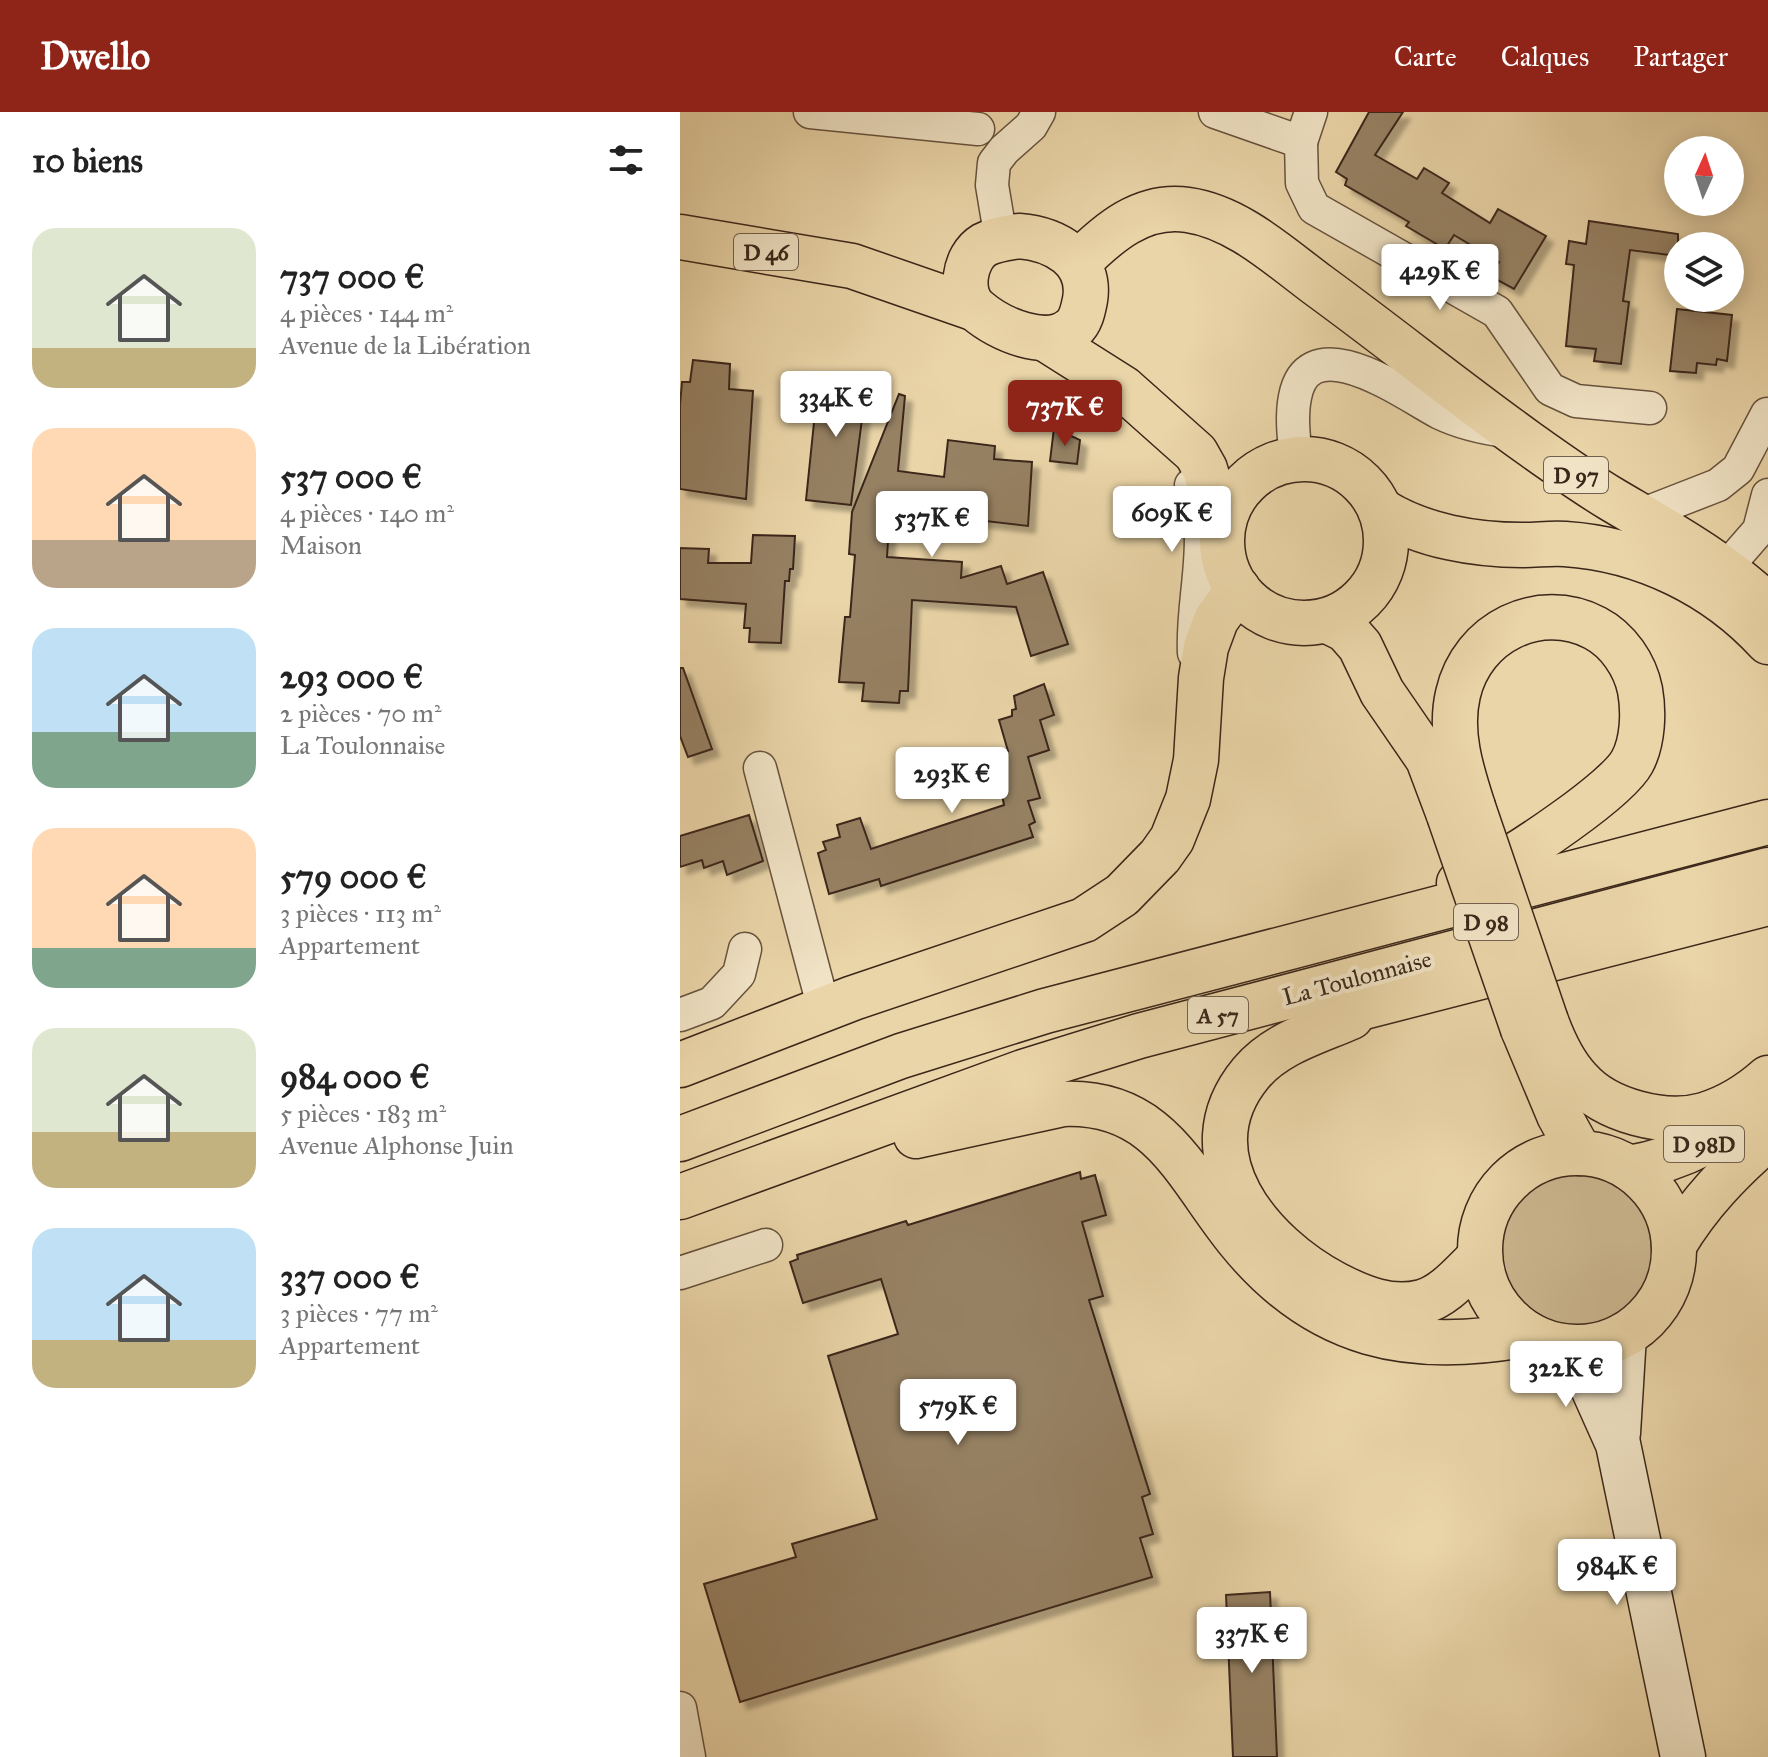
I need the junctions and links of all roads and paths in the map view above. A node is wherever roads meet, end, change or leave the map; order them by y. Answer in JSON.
{"nodes":[{"id":1,"x":810,"y":112,"type":"edge"},
{"id":2,"x":1039,"y":112,"type":"edge"},
{"id":3,"x":1215,"y":112,"type":"edge"},
{"id":4,"x":1311,"y":112,"type":"edge"},
{"id":5,"x":978,"y":129,"type":"dead end"},
{"id":6,"x":1301,"y":142,"type":"junction"},
{"id":7,"x":1143,"y":213,"type":"junction"},
{"id":8,"x":680,"y":237,"type":"edge"},
{"id":9,"x":1004,"y":243,"type":"junction"},
{"id":10,"x":1078,"y":263,"type":"junction"},
{"id":11,"x":852,"y":266,"type":"junction"},
{"id":12,"x":1083,"y":307,"type":"junction"},
{"id":13,"x":973,"y":308,"type":"junction"},
{"id":14,"x":1044,"y":338,"type":"junction"},
{"id":15,"x":1768,"y":404,"type":"edge"},
{"id":16,"x":1650,"y":408,"type":"dead end"},
{"id":17,"x":1767,"y":414,"type":"edge"},
{"id":18,"x":1158,"y":418,"type":"junction"},
{"id":19,"x":1514,"y":432,"type":"junction"},
{"id":20,"x":1768,"y":452,"type":"edge"},
{"id":21,"x":1287,"y":461,"type":"junction"},
{"id":22,"x":1768,"y":495,"type":"edge"},
{"id":23,"x":1382,"y":511,"type":"junction"},
{"id":24,"x":1641,"y":515,"type":"junction"},
{"id":25,"x":1222,"y":527,"type":"junction"},
{"id":26,"x":1725,"y":569,"type":"junction"},
{"id":27,"x":1373,"y":588,"type":"junction"},
{"id":28,"x":1249,"y":600,"type":"junction"},
{"id":29,"x":1768,"y":606,"type":"edge"},
{"id":30,"x":1328,"y":621,"type":"junction"},
{"id":31,"x":1768,"y":642,"type":"edge"},
{"id":32,"x":1201,"y":678,"type":"junction"},
{"id":33,"x":1401,"y":718,"type":"junction"},
{"id":34,"x":760,"y":768,"type":"dead end"},
{"id":35,"x":1461,"y":811,"type":"junction"},
{"id":36,"x":1768,"y":822,"type":"edge"},
{"id":37,"x":1768,"y":870,"type":"edge"},
{"id":38,"x":1768,"y":903,"type":"edge"},
{"id":39,"x":1357,"y":929,"type":"junction"},
{"id":40,"x":745,"y":949,"type":"dead end"},
{"id":41,"x":1390,"y":1001,"type":"junction"},
{"id":42,"x":824,"y":1009,"type":"junction"},
{"id":43,"x":680,"y":1015,"type":"edge"},
{"id":44,"x":1534,"y":1035,"type":"junction"},
{"id":45,"x":680,"y":1065,"type":"edge"},
{"id":46,"x":1768,"y":1078,"type":"edge"},
{"id":47,"x":1768,"y":1098,"type":"edge"},
{"id":48,"x":1768,"y":1138,"type":"edge"},
{"id":49,"x":680,"y":1139,"type":"edge"},
{"id":50,"x":863,"y":1149,"type":"junction"},
{"id":51,"x":1580,"y":1153,"type":"junction"},
{"id":52,"x":1527,"y":1166,"type":"junction"},
{"id":53,"x":1629,"y":1168,"type":"junction"},
{"id":54,"x":680,"y":1197,"type":"edge"},
{"id":55,"x":680,"y":1219,"type":"edge"},
{"id":56,"x":766,"y":1245,"type":"dead end"},
{"id":57,"x":1674,"y":1245,"type":"junction"},
{"id":58,"x":1480,"y":1257,"type":"junction"},
{"id":59,"x":680,"y":1273,"type":"edge"},
{"id":60,"x":1624,"y":1335,"type":"junction"},
{"id":61,"x":1547,"y":1340,"type":"junction"},
{"id":62,"x":1618,"y":1444,"type":"junction"},
{"id":63,"x":680,"y":1708,"type":"edge"},
{"id":64,"x":689,"y":1757,"type":"edge"},
{"id":65,"x":1683,"y":1757,"type":"edge"}],
"edges":[{"from":1,"to":5,"type":"street"},
{"from":2,"to":9,"type":"street"},
{"from":3,"to":6,"type":"street"},
{"from":4,"to":6,"type":"street"},
{"from":6,"to":16,"type":"street"},
{"from":7,"to":9,"type":"main road","number":"D 97"},
{"from":7,"to":10,"type":"main road","number":"D 97"},
{"from":7,"to":19,"type":"main road","number":"D 97"},
{"from":8,"to":11,"type":"main road","number":"D 46"},
{"from":9,"to":10,"type":"main road"},
{"from":9,"to":11,"type":"main road","number":"D 46"},
{"from":9,"to":13,"type":"main road"},
{"from":10,"to":12,"type":"main road"},
{"from":11,"to":13,"type":"main road","number":"D 46"},
{"from":12,"to":14,"type":"main road"},
{"from":12,"to":21,"type":"main road"},
{"from":13,"to":14,"type":"main road"},
{"from":14,"to":18,"type":"main road"},
{"from":15,"to":17,"type":"street"},
{"from":17,"to":20,"type":"street"},
{"from":17,"to":24,"type":"street"},
{"from":18,"to":25,"type":"main road"},
{"from":18,"to":32,"type":"street"},
{"from":19,"to":21,"type":"street"},
{"from":19,"to":24,"type":"main road","number":"D 97"},
{"from":21,"to":23,"type":"main road"},
{"from":21,"to":25,"type":"main road"},
{"from":22,"to":26,"type":"street"},
{"from":23,"to":27,"type":"main road"},
{"from":23,"to":31,"type":"main road"},
{"from":24,"to":26,"type":"main road","number":"D 97"},
{"from":25,"to":28,"type":"main road"},
{"from":26,"to":29,"type":"main road","number":"D 97"},
{"from":27,"to":30,"type":"main road"},
{"from":27,"to":33,"type":"main road"},
{"from":28,"to":30,"type":"main road"},
{"from":28,"to":32,"type":"main road"},
{"from":30,"to":33,"type":"main road"},
{"from":32,"to":42,"type":"main road"},
{"from":33,"to":35,"type":"main road"},
{"from":34,"to":42,"type":"street"},
{"from":35,"to":39,"type":"main road"},
{"from":35,"to":44,"type":"main road","bridge":true},
{"from":36,"to":39,"type":"main road","name":"La Toulonnaise","number":"A 57"},
{"from":37,"to":54,"type":"main road","name":"La Toulonnaise","number":"A 57"},
{"from":38,"to":41,"type":"main road"},
{"from":39,"to":49,"type":"main road","name":"La Toulonnaise","number":"A 57"},
{"from":40,"to":43,"type":"street"},
{"from":41,"to":50,"type":"main road"},
{"from":41,"to":58,"type":"main road"},
{"from":42,"to":45,"type":"main road"},
{"from":44,"to":46,"type":"main road"},
{"from":44,"to":51,"type":"main road"},
{"from":44,"to":52,"type":"main road"},
{"from":47,"to":53,"type":"main road","number":"D 98D"},
{"from":48,"to":57,"type":"main road"},
{"from":50,"to":55,"type":"main road"},
{"from":50,"to":61,"type":"main road"},
{"from":51,"to":52,"type":"main road"},
{"from":51,"to":53,"type":"main road"},
{"from":52,"to":58,"type":"main road"},
{"from":53,"to":57,"type":"main road"},
{"from":56,"to":59,"type":"street"},
{"from":57,"to":60,"type":"main road"},
{"from":58,"to":61,"type":"main road"},
{"from":60,"to":61,"type":"main road"},
{"from":60,"to":62,"type":"main road"},
{"from":61,"to":62,"type":"main road"},
{"from":62,"to":65,"type":"main road"},
{"from":63,"to":64,"type":"street"}]}
